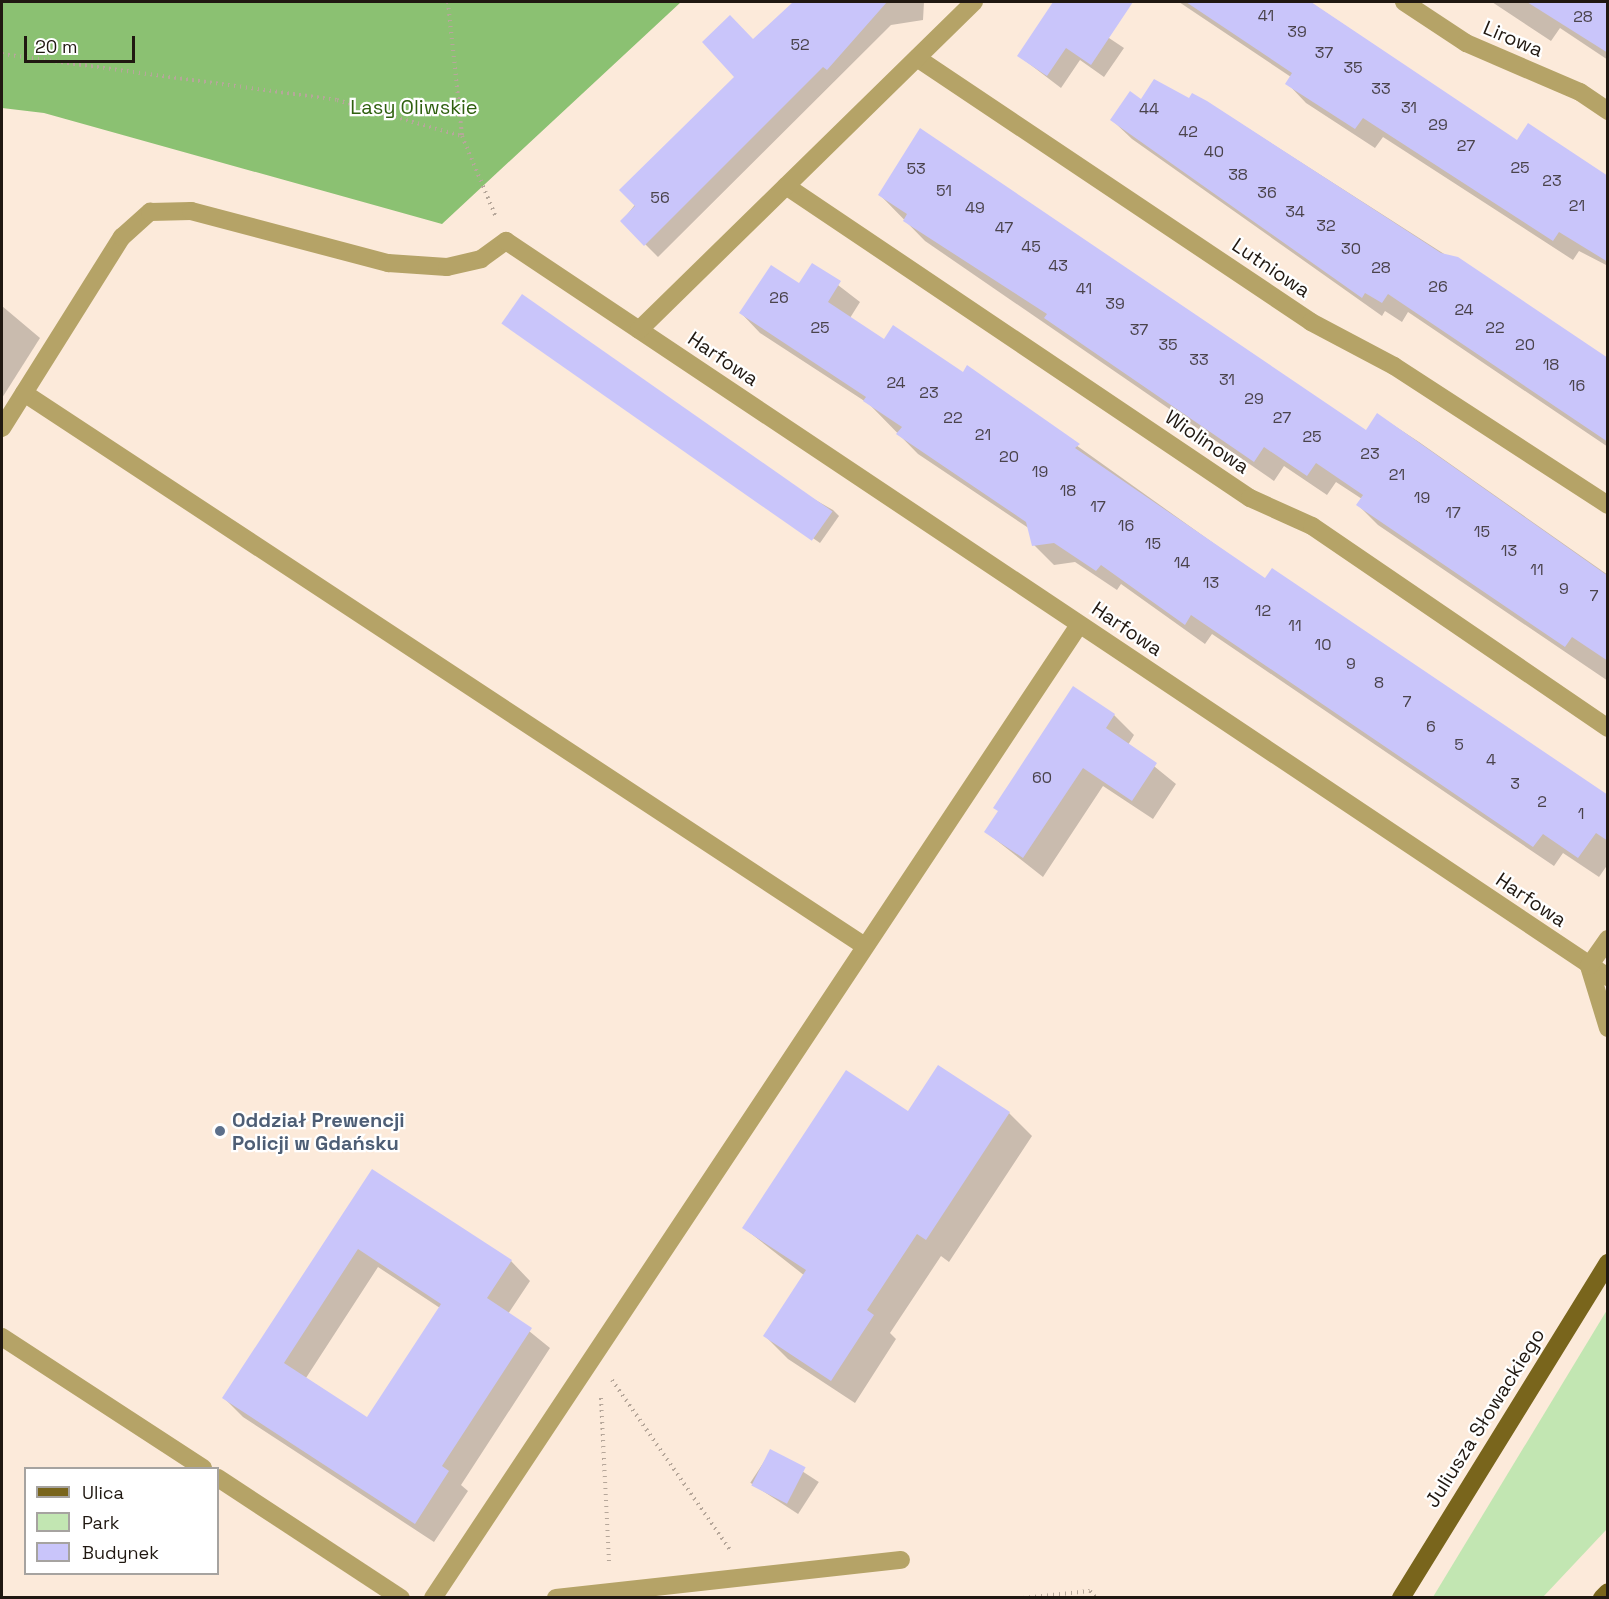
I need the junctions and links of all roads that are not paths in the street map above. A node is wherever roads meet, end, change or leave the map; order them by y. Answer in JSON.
{"nodes":[{"id":1,"x":974,"y":2,"type":"edge"},
{"id":2,"x":1404,"y":2,"type":"edge"},
{"id":3,"x":917,"y":58,"type":"junction"},
{"id":4,"x":1608,"y":111,"type":"edge"},
{"id":5,"x":786,"y":186,"type":"junction"},
{"id":6,"x":639,"y":330,"type":"junction"},
{"id":7,"x":24,"y":393,"type":"junction"},
{"id":8,"x":2,"y":428,"type":"edge"},
{"id":9,"x":1608,"y":505,"type":"edge"},
{"id":10,"x":1079,"y":625,"type":"junction"},
{"id":11,"x":1608,"y":728,"type":"edge"},
{"id":12,"x":1608,"y":939,"type":"edge"},
{"id":13,"x":863,"y":945,"type":"junction"},
{"id":14,"x":1589,"y":966,"type":"junction"},
{"id":15,"x":1608,"y":977,"type":"edge"},
{"id":16,"x":1608,"y":1028,"type":"edge"},
{"id":17,"x":1608,"y":1263,"type":"edge"},
{"id":18,"x":2,"y":1336,"type":"edge"},
{"id":19,"x":201,"y":1467,"type":"edge"},
{"id":20,"x":219,"y":1479,"type":"edge"},
{"id":21,"x":901,"y":1560,"type":"dead end"},
{"id":22,"x":1608,"y":1592,"type":"edge"},
{"id":23,"x":401,"y":1598,"type":"edge"},
{"id":24,"x":433,"y":1598,"type":"edge"},
{"id":25,"x":556,"y":1598,"type":"edge"},
{"id":26,"x":1401,"y":1598,"type":"edge"},
{"id":27,"x":1602,"y":1598,"type":"edge"}],
"edges":[{"from":1,"to":3,"type":"street"},
{"from":2,"to":4,"type":"street","name":"Lirowa"},
{"from":3,"to":5,"type":"street"},
{"from":3,"to":9,"type":"street","name":"Lutniowa"},
{"from":5,"to":6,"type":"street"},
{"from":5,"to":11,"type":"street","name":"Wiolinowa"},
{"from":6,"to":7,"type":"street","name":"Harfowa"},
{"from":6,"to":10,"type":"street","name":"Harfowa"},
{"from":7,"to":8,"type":"street"},
{"from":7,"to":13,"type":"street"},
{"from":10,"to":13,"type":"street"},
{"from":10,"to":14,"type":"street","name":"Harfowa"},
{"from":12,"to":14,"type":"street"},
{"from":13,"to":24,"type":"street"},
{"from":14,"to":15,"type":"street","name":"Harfowa"},
{"from":14,"to":16,"type":"street"},
{"from":17,"to":26,"type":"main road","name":"Juliusza Słowackiego"},
{"from":18,"to":19,"type":"street"},
{"from":20,"to":23,"type":"street"},
{"from":21,"to":25,"type":"street"},
{"from":22,"to":27,"type":"main road"}]}
